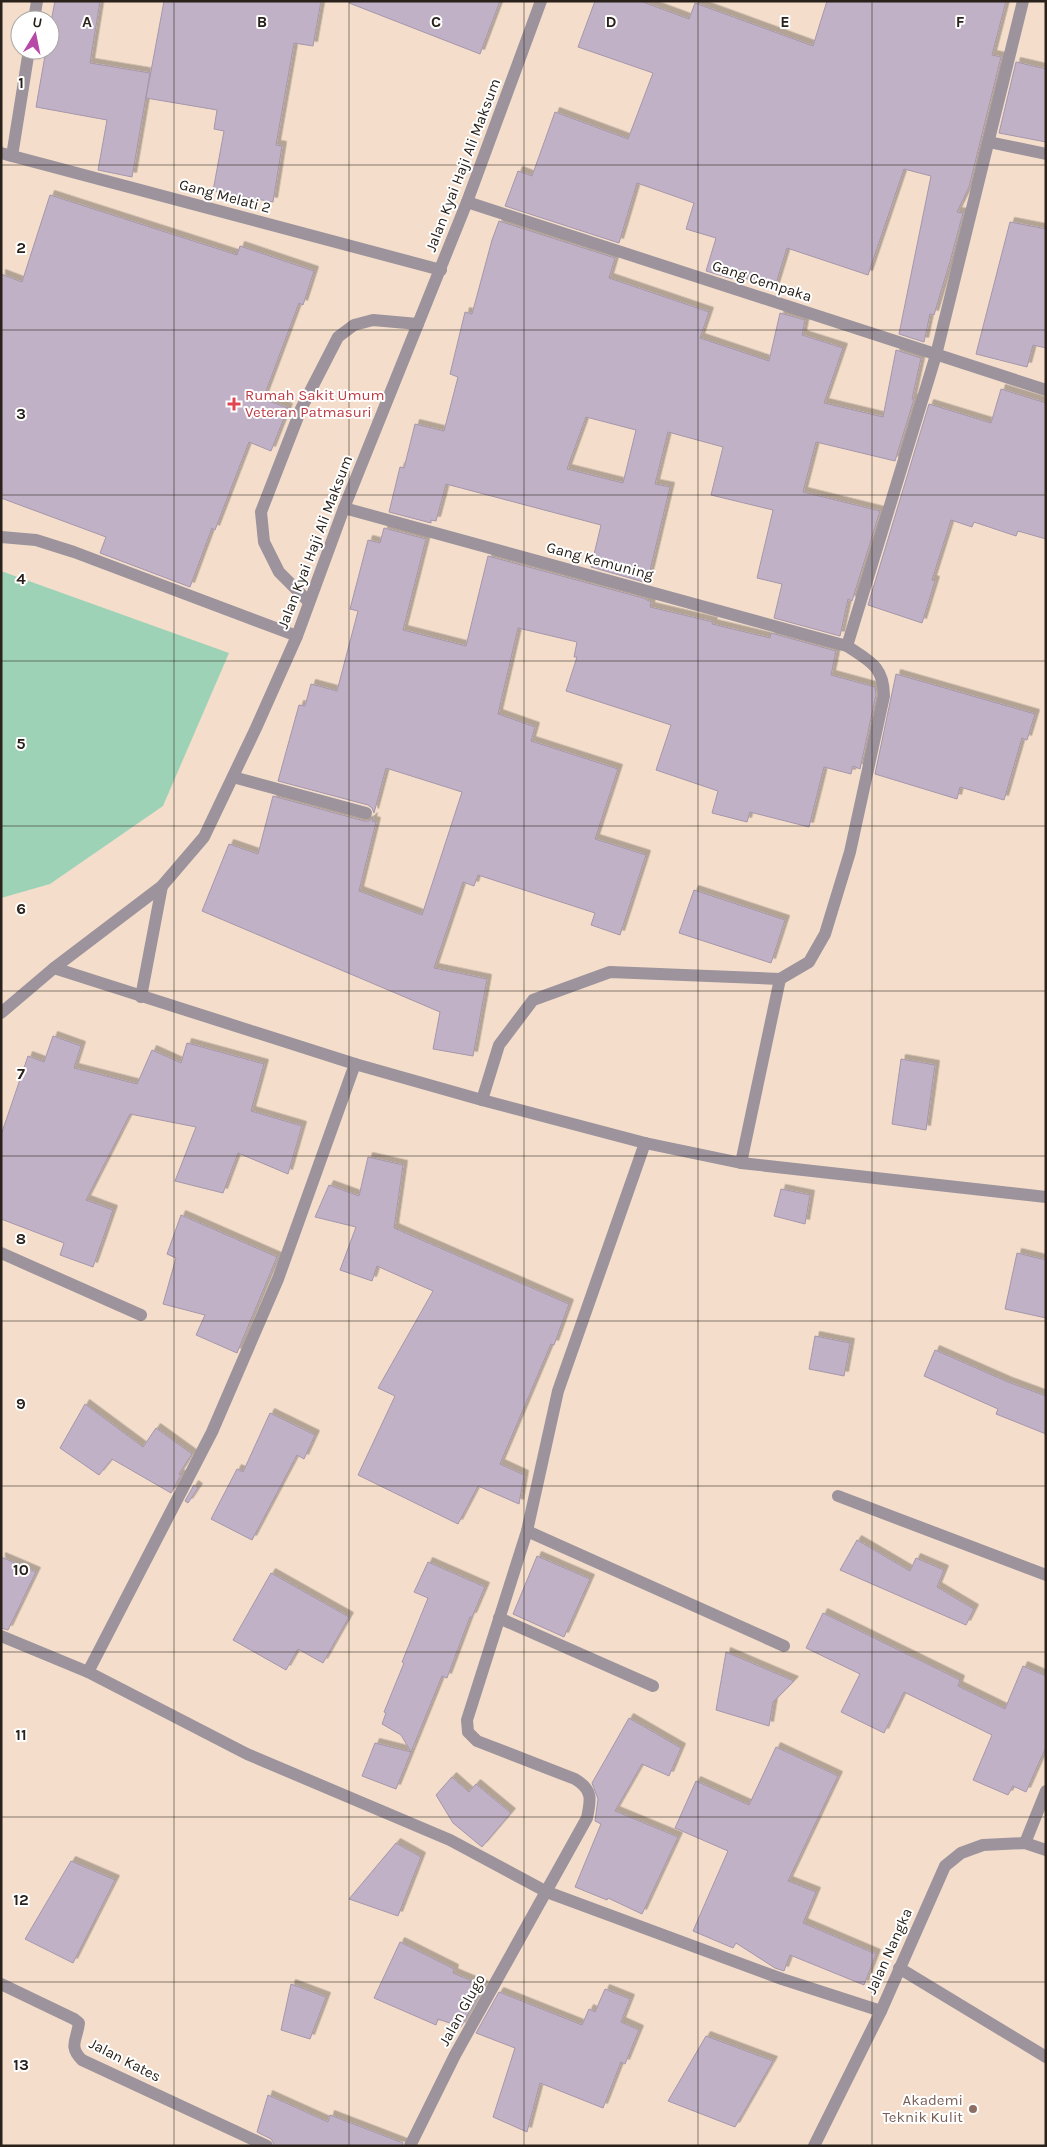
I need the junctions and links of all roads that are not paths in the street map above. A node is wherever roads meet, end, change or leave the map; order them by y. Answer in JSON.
{"nodes":[{"id":1,"x":541,"y":1,"type":"edge"},
{"id":2,"x":1023,"y":1,"type":"edge"},
{"id":3,"x":27,"y":60,"type":"edge"},
{"id":4,"x":989,"y":142,"type":"junction"},
{"id":5,"x":7,"y":154,"type":"edge"},
{"id":6,"x":1046,"y":154,"type":"edge"},
{"id":7,"x":468,"y":202,"type":"junction"},
{"id":8,"x":441,"y":270,"type":"junction"},
{"id":9,"x":418,"y":324,"type":"junction"},
{"id":10,"x":936,"y":355,"type":"junction"},
{"id":11,"x":1046,"y":390,"type":"edge"},
{"id":12,"x":344,"y":508,"type":"junction"},
{"id":13,"x":1,"y":536,"type":"edge"},
{"id":14,"x":309,"y":602,"type":"junction"},
{"id":15,"x":297,"y":636,"type":"junction"},
{"id":16,"x":847,"y":646,"type":"junction"},
{"id":17,"x":232,"y":777,"type":"junction"},
{"id":18,"x":366,"y":813,"type":"dead end"},
{"id":19,"x":162,"y":886,"type":"junction"},
{"id":20,"x":54,"y":968,"type":"junction"},
{"id":21,"x":780,"y":979,"type":"junction"},
{"id":22,"x":141,"y":997,"type":"junction"},
{"id":23,"x":2,"y":1011,"type":"edge"},
{"id":24,"x":355,"y":1064,"type":"junction"},
{"id":25,"x":482,"y":1100,"type":"junction"},
{"id":26,"x":645,"y":1143,"type":"junction"},
{"id":27,"x":741,"y":1163,"type":"junction"},
{"id":28,"x":1046,"y":1197,"type":"edge"},
{"id":29,"x":1,"y":1253,"type":"edge"},
{"id":30,"x":141,"y":1315,"type":"dead end"},
{"id":31,"x":838,"y":1496,"type":"dead end"},
{"id":32,"x":527,"y":1531,"type":"junction"},
{"id":33,"x":1046,"y":1575,"type":"edge"},
{"id":34,"x":499,"y":1618,"type":"junction"},
{"id":35,"x":1,"y":1636,"type":"edge"},
{"id":36,"x":784,"y":1646,"type":"dead end"},
{"id":37,"x":88,"y":1672,"type":"junction"},
{"id":38,"x":653,"y":1686,"type":"dead end"},
{"id":39,"x":1046,"y":1791,"type":"edge"},
{"id":40,"x":1025,"y":1843,"type":"junction"},
{"id":41,"x":1046,"y":1850,"type":"edge"},
{"id":42,"x":547,"y":1892,"type":"junction"},
{"id":43,"x":900,"y":1968,"type":"junction"},
{"id":44,"x":1,"y":1984,"type":"edge"},
{"id":45,"x":881,"y":2011,"type":"junction"},
{"id":46,"x":1046,"y":2057,"type":"edge"},
{"id":47,"x":267,"y":2146,"type":"edge"},
{"id":48,"x":410,"y":2146,"type":"edge"},
{"id":49,"x":814,"y":2146,"type":"edge"}],
"edges":[{"from":1,"to":7,"type":"street","name":"Jalan Kyai Haji Ali Maksum"},
{"from":2,"to":4,"type":"street"},
{"from":3,"to":5,"type":"street"},
{"from":4,"to":6,"type":"street"},
{"from":4,"to":10,"type":"street"},
{"from":5,"to":8,"type":"street","name":"Gang Melati 2"},
{"from":7,"to":8,"type":"street","name":"Jalan Kyai Haji Ali Maksum"},
{"from":7,"to":10,"type":"street","name":"Gang Cempaka"},
{"from":8,"to":9,"type":"street","name":"Jalan Kyai Haji Ali Maksum"},
{"from":9,"to":12,"type":"street","name":"Jalan Kyai Haji Ali Maksum"},
{"from":9,"to":14,"type":"street"},
{"from":10,"to":11,"type":"street","name":"Gang Cempaka"},
{"from":10,"to":16,"type":"street"},
{"from":12,"to":14,"type":"street","name":"Jalan Kyai Haji Ali Maksum"},
{"from":12,"to":16,"type":"street","name":"Gang Kemuning"},
{"from":13,"to":15,"type":"street"},
{"from":14,"to":15,"type":"street","name":"Jalan Kyai Haji Ali Maksum"},
{"from":15,"to":17,"type":"street","name":"Jalan Kyai Haji Ali Maksum"},
{"from":16,"to":21,"type":"street","name":"Gang Kemuning"},
{"from":17,"to":18,"type":"street"},
{"from":17,"to":19,"type":"street","name":"Jalan Kyai Haji Ali Maksum"},
{"from":19,"to":20,"type":"street","name":"Jalan Kyai Haji Ali Maksum"},
{"from":19,"to":22,"type":"street"},
{"from":20,"to":22,"type":"street"},
{"from":20,"to":23,"type":"street","name":"Jalan Kyai Haji Ali Maksum"},
{"from":21,"to":25,"type":"street"},
{"from":21,"to":27,"type":"street"},
{"from":22,"to":24,"type":"street"},
{"from":24,"to":25,"type":"street"},
{"from":24,"to":37,"type":"street"},
{"from":25,"to":26,"type":"street"},
{"from":26,"to":27,"type":"street"},
{"from":26,"to":32,"type":"street","name":"Jalan Glugo"},
{"from":27,"to":28,"type":"street"},
{"from":29,"to":30,"type":"street"},
{"from":31,"to":33,"type":"street"},
{"from":32,"to":34,"type":"street","name":"Jalan Glugo"},
{"from":32,"to":36,"type":"street"},
{"from":34,"to":38,"type":"street"},
{"from":34,"to":42,"type":"street","name":"Jalan Glugo"},
{"from":35,"to":37,"type":"street"},
{"from":37,"to":42,"type":"street"},
{"from":39,"to":40,"type":"street"},
{"from":40,"to":41,"type":"street","name":"Jalan Nangka"},
{"from":40,"to":43,"type":"street","name":"Jalan Nangka"},
{"from":42,"to":45,"type":"street"},
{"from":42,"to":48,"type":"street","name":"Jalan Glugo"},
{"from":43,"to":45,"type":"street","name":"Jalan Nangka"},
{"from":43,"to":46,"type":"street"},
{"from":44,"to":47,"type":"street","name":"Jalan Kates"},
{"from":45,"to":49,"type":"street","name":"Jalan Nangka"}]}
